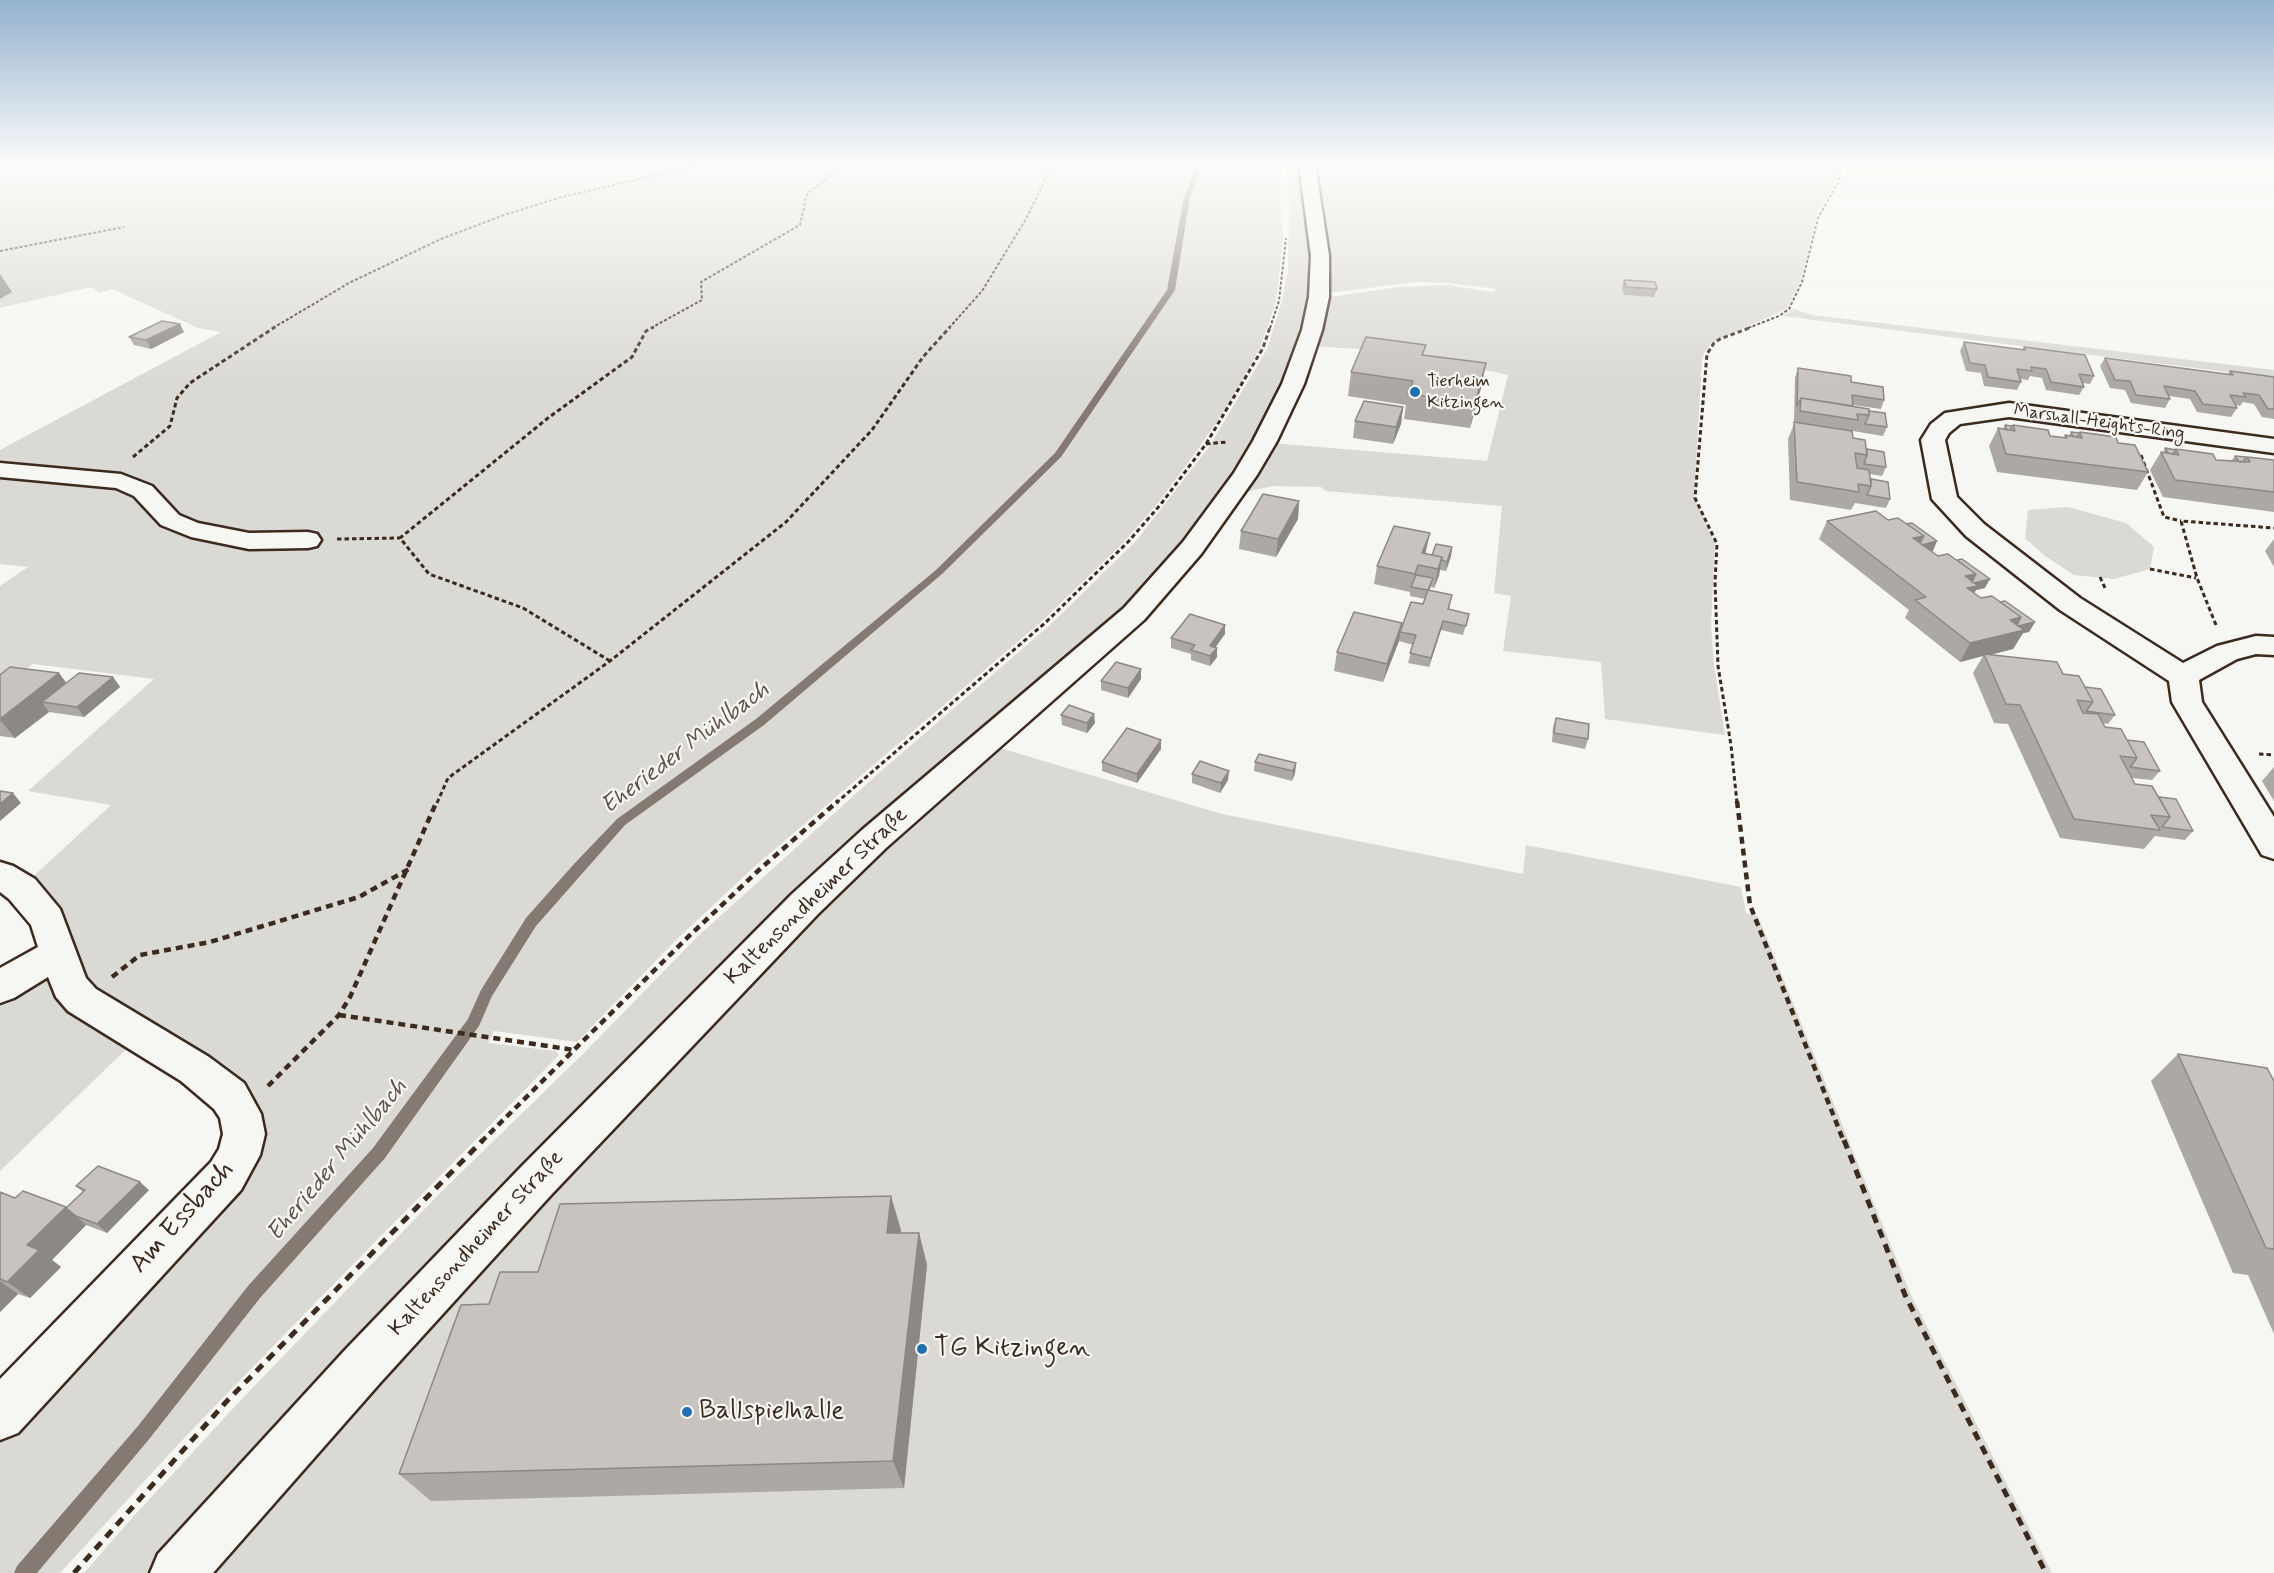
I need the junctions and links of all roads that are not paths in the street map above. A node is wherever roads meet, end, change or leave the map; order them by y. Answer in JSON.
{"nodes":[{"id":1,"x":1317,"y":237,"type":"edge"},
{"id":2,"x":2274,"y":446,"type":"edge"},
{"id":3,"x":0,"y":470,"type":"edge"},
{"id":4,"x":308,"y":540,"type":"road end"},
{"id":5,"x":2274,"y":646,"type":"edge"},
{"id":6,"x":2184,"y":677,"type":"junction"},
{"id":7,"x":2274,"y":846,"type":"edge"},
{"id":8,"x":0,"y":875,"type":"edge"},
{"id":9,"x":58,"y":953,"type":"junction"},
{"id":10,"x":0,"y":987,"type":"edge"},
{"id":11,"x":0,"y":1415,"type":"edge"},
{"id":12,"x":177,"y":1573,"type":"edge"}],
"edges":[{"from":1,"to":12,"type":"main road","name":"Kaltensondheimer Straße"},
{"from":2,"to":6,"type":"main road","name":"Marshall-Heights-Ring"},
{"from":3,"to":4,"type":"main road"},
{"from":5,"to":6,"type":"main road"},
{"from":6,"to":7,"type":"main road"},
{"from":8,"to":9,"type":"main road"},
{"from":9,"to":10,"type":"main road"},
{"from":9,"to":11,"type":"main road","name":"Am Essbach"}]}
